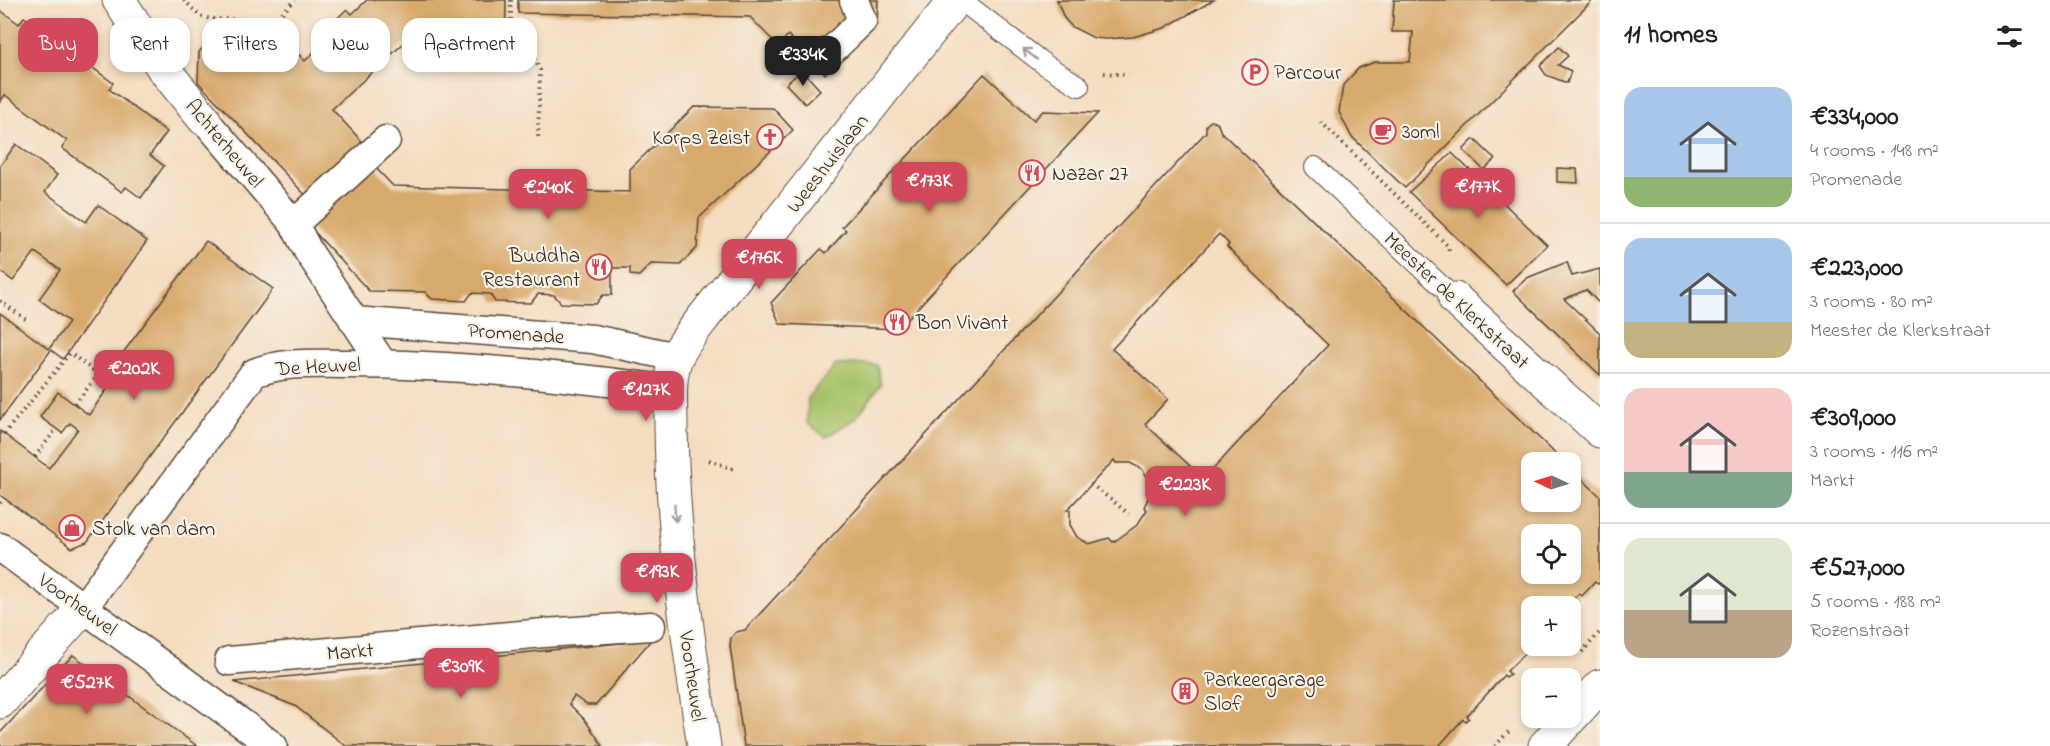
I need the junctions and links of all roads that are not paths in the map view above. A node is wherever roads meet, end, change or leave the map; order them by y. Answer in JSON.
{"nodes":[{"id":1,"x":119,"y":0,"type":"edge"},
{"id":2,"x":854,"y":0,"type":"edge"},
{"id":3,"x":955,"y":0,"type":"edge"},
{"id":4,"x":961,"y":0,"type":"edge"},
{"id":5,"x":827,"y":55,"type":"dead end"},
{"id":6,"x":1079,"y":86,"type":"dead end"},
{"id":7,"x":204,"y":118,"type":"joint"},
{"id":8,"x":386,"y":140,"type":"dead end"},
{"id":9,"x":1315,"y":167,"type":"dead end"},
{"id":10,"x":294,"y":224,"type":"junction"},
{"id":11,"x":1455,"y":299,"type":"joint"},
{"id":12,"x":354,"y":321,"type":"junction"},
{"id":13,"x":676,"y":357,"type":"junction"},
{"id":14,"x":383,"y":364,"type":"junction"},
{"id":15,"x":671,"y":390,"type":"junction"},
{"id":16,"x":1600,"y":431,"type":"edge"},
{"id":17,"x":0,"y":547,"type":"edge"},
{"id":18,"x":83,"y":608,"type":"junction"},
{"id":19,"x":651,"y":626,"type":"dead end"},
{"id":20,"x":229,"y":662,"type":"dead end"},
{"id":21,"x":1600,"y":686,"type":"edge"},
{"id":22,"x":0,"y":702,"type":"edge"},
{"id":23,"x":273,"y":746,"type":"edge"},
{"id":24,"x":704,"y":746,"type":"edge"},
{"id":25,"x":1545,"y":746,"type":"edge"}],
"edges":[{"from":1,"to":7,"type":"street","name":"Achterheuvel"},
{"from":2,"to":5,"type":"street"},
{"from":3,"to":13,"type":"street","name":"Weeshuislaan"},
{"from":6,"to":4,"type":"lane","one_way":true},
{"from":7,"to":10,"type":"street","name":"Achterheuvel"},
{"from":8,"to":10,"type":"street"},
{"from":9,"to":11,"type":"lane","name":"Meester de Klerkstraat"},
{"from":10,"to":12,"type":"street","name":"Achterheuvel"},
{"from":11,"to":16,"type":"street","name":"Meester de Klerkstraat"},
{"from":12,"to":13,"type":"street","name":"Promenade"},
{"from":12,"to":14,"type":"street","name":"Achterheuvel"},
{"from":13,"to":15,"type":"street","name":"Weeshuislaan"},
{"from":14,"to":15,"type":"street","name":"De Heuvel"},
{"from":14,"to":18,"type":"street","name":"De Heuvel"},
{"from":15,"to":24,"type":"street","name":"Voorheuvel","one_way":true},
{"from":17,"to":18,"type":"street","name":"Voorheuvel"},
{"from":18,"to":22,"type":"street"},
{"from":18,"to":23,"type":"street","name":"Voorheuvel"},
{"from":19,"to":20,"type":"street","name":"Markt"},
{"from":21,"to":25,"type":"street"}]}
